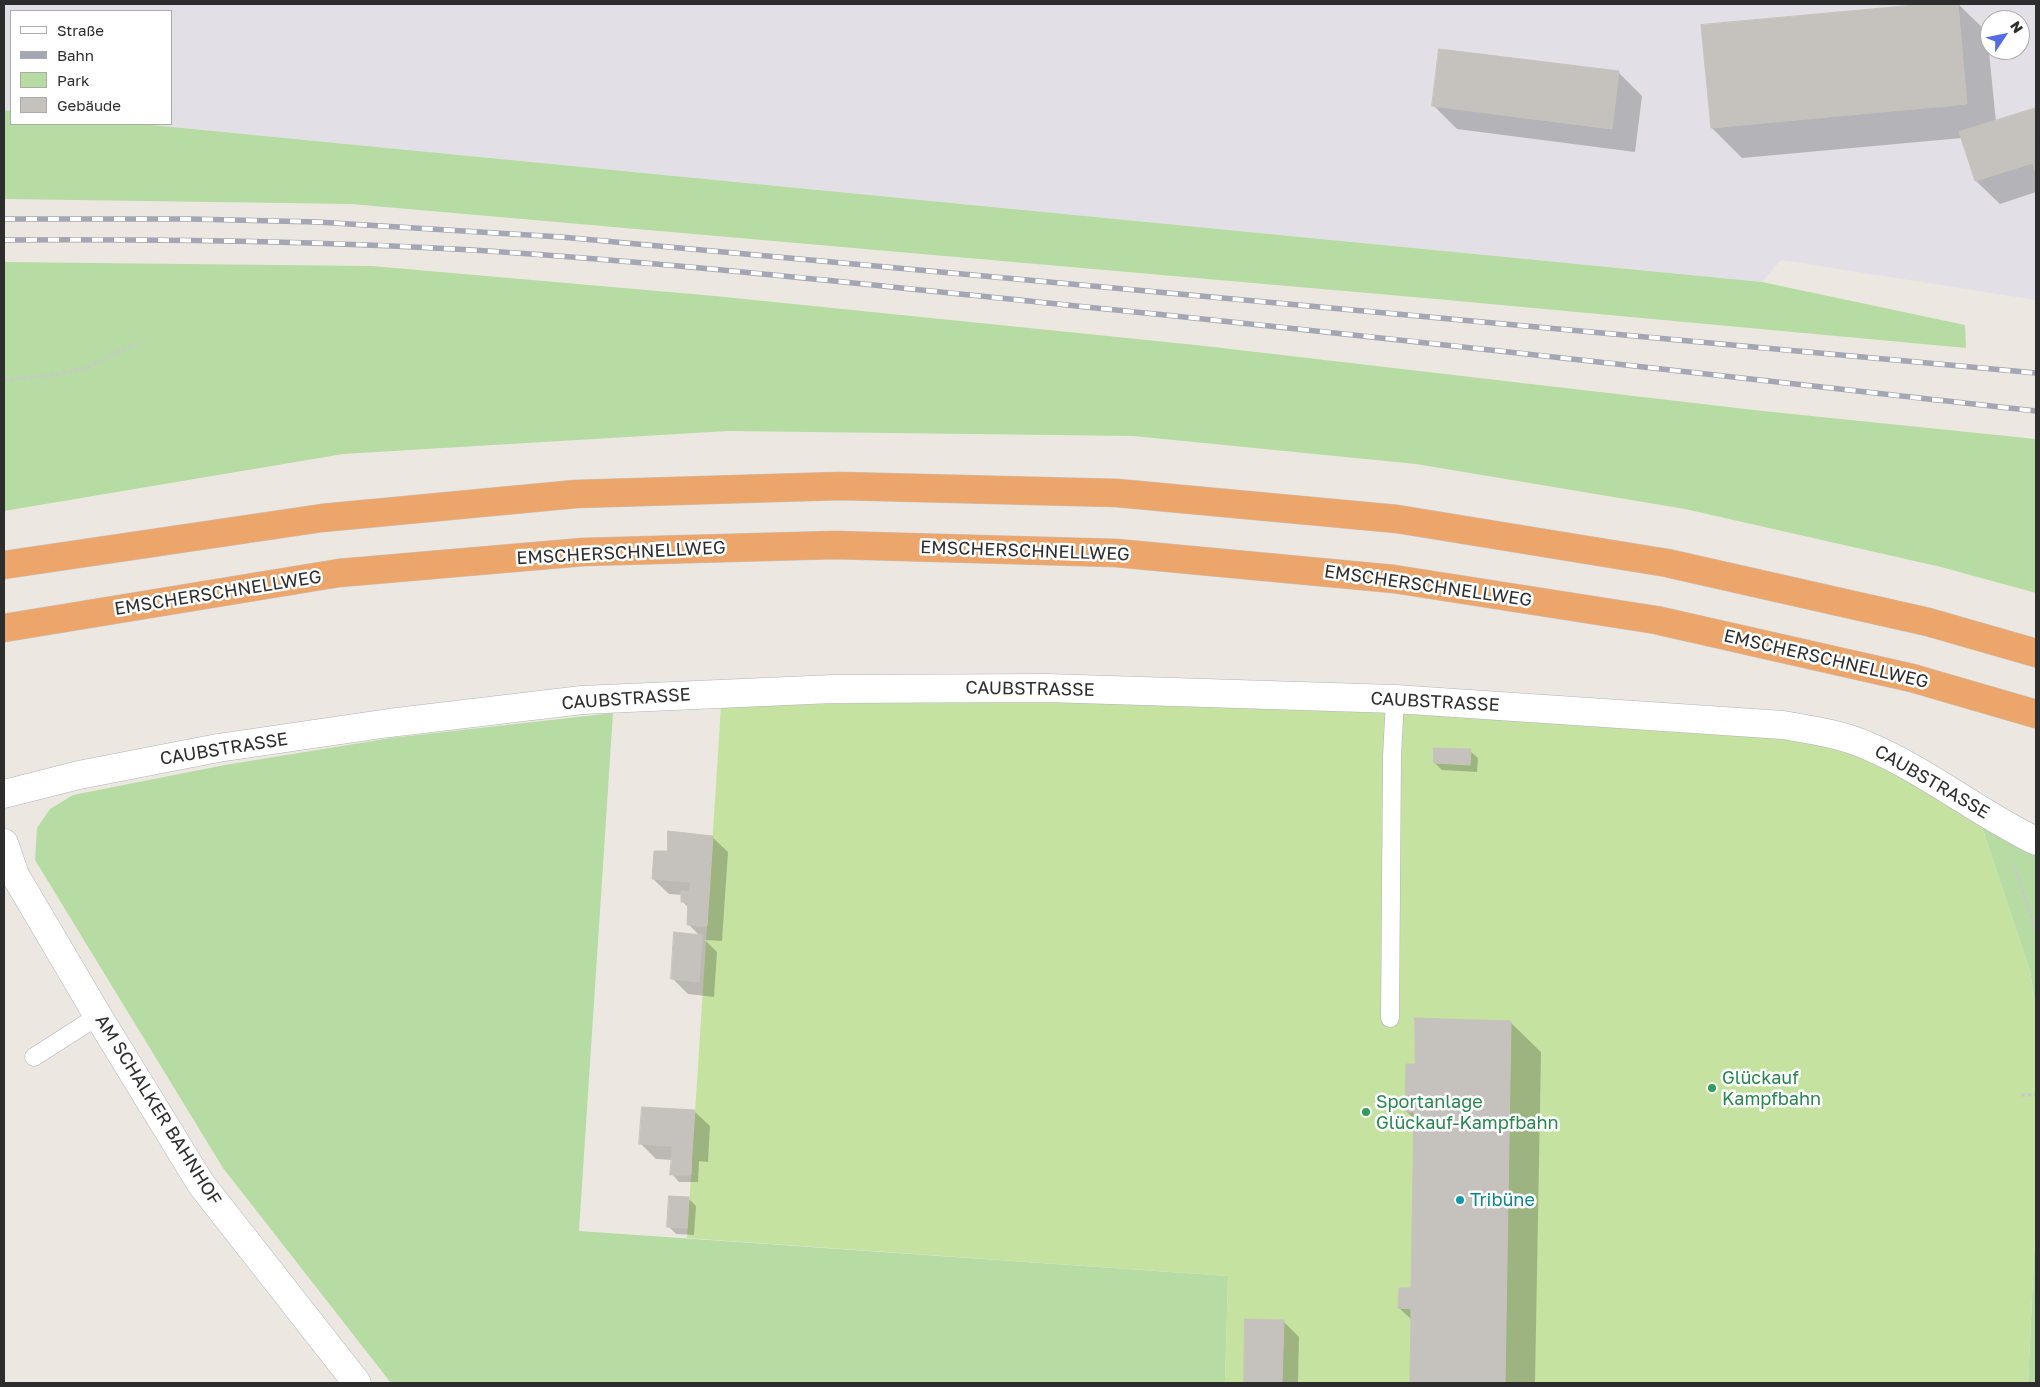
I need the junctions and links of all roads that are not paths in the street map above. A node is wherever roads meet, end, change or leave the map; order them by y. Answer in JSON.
{"nodes":[{"id":1,"x":4,"y":565,"type":"edge"},
{"id":2,"x":4,"y":628,"type":"edge"},
{"id":3,"x":2036,"y":653,"type":"edge"},
{"id":4,"x":1395,"y":699,"type":"junction"},
{"id":5,"x":2036,"y":714,"type":"edge"},
{"id":6,"x":4,"y":794,"type":"edge"},
{"id":7,"x":2029,"y":838,"type":"edge"},
{"id":8,"x":4,"y":843,"type":"edge"},
{"id":9,"x":98,"y":1016,"type":"junction"},
{"id":10,"x":1390,"y":1018,"type":"dead end"},
{"id":11,"x":34,"y":1057,"type":"dead end"},
{"id":12,"x":357,"y":1383,"type":"edge"}],
"edges":[{"from":1,"to":3,"type":"highway"},
{"from":2,"to":5,"type":"highway","name":"EMSCHERSCHNELLWEG"},
{"from":4,"to":6,"type":"street","name":"CAUBSTRASSE"},
{"from":4,"to":7,"type":"street","name":"CAUBSTRASSE"},
{"from":4,"to":10,"type":"lane"},
{"from":8,"to":9,"type":"street","name":"AM SCHALKER BAHNHOF"},
{"from":9,"to":11,"type":"lane"},
{"from":9,"to":12,"type":"street","name":"AM SCHALKER BAHNHOF"}]}
